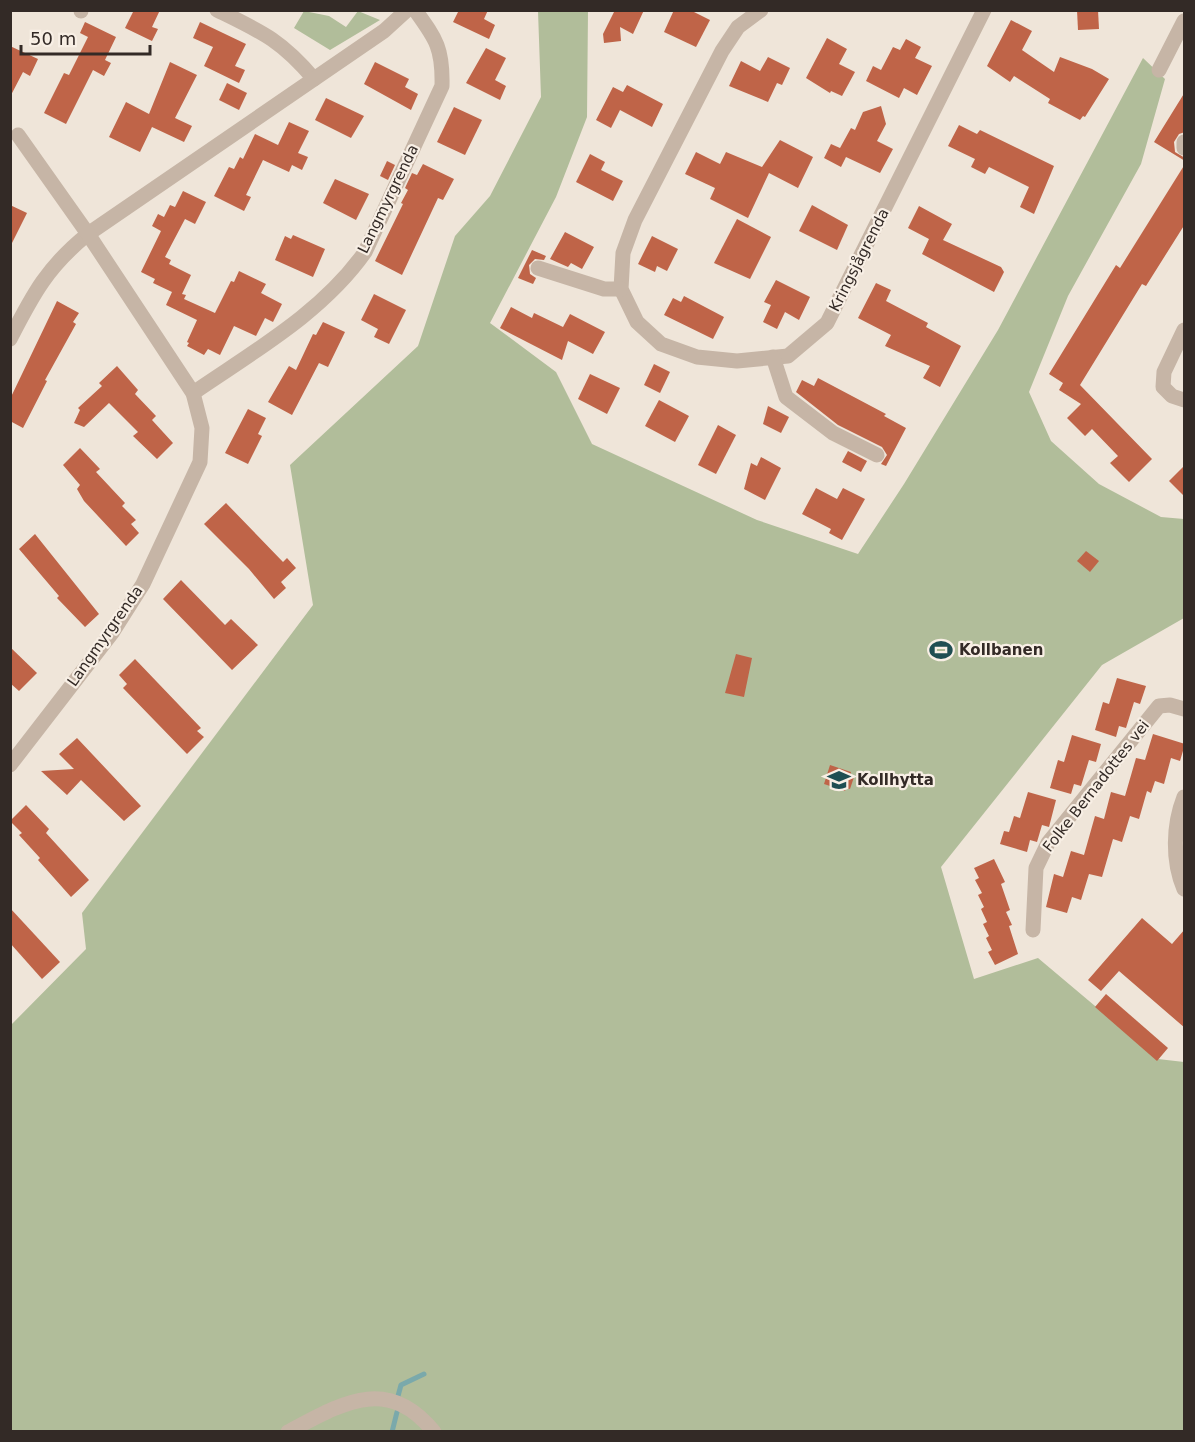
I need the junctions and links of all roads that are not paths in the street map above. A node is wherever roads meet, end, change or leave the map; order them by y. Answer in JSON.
{"nodes":[{"id":1,"x":217,"y":10,"type":"edge"},
{"id":2,"x":407,"y":10,"type":"edge"},
{"id":3,"x":414,"y":10,"type":"edge"},
{"id":4,"x":761,"y":10,"type":"edge"},
{"id":5,"x":984,"y":10,"type":"edge"},
{"id":6,"x":1185,"y":21,"type":"edge"},
{"id":7,"x":1159,"y":70,"type":"dead end"},
{"id":8,"x":314,"y":79,"type":"junction"},
{"id":9,"x":18,"y":135,"type":"dead end"},
{"id":10,"x":1185,"y":142,"type":"edge"},
{"id":11,"x":1185,"y":148,"type":"edge"},
{"id":12,"x":88,"y":234,"type":"junction"},
{"id":13,"x":538,"y":268,"type":"dead end"},
{"id":14,"x":621,"y":289,"type":"junction"},
{"id":15,"x":1185,"y":330,"type":"edge"},
{"id":16,"x":10,"y":339,"type":"edge"},
{"id":17,"x":773,"y":357,"type":"junction"},
{"id":18,"x":193,"y":393,"type":"junction"},
{"id":19,"x":1185,"y":400,"type":"edge"},
{"id":20,"x":878,"y":455,"type":"dead end"},
{"id":21,"x":1185,"y":709,"type":"edge"},
{"id":22,"x":10,"y":765,"type":"edge"},
{"id":23,"x":1185,"y":797,"type":"edge"},
{"id":24,"x":1185,"y":889,"type":"edge"},
{"id":25,"x":1033,"y":930,"type":"dead end"},
{"id":26,"x":288,"y":1431,"type":"edge"},
{"id":27,"x":434,"y":1431,"type":"edge"}],
"edges":[{"from":1,"to":8,"type":"street"},
{"from":2,"to":8,"type":"street"},
{"from":3,"to":18,"type":"street","name":"Langmyrgrenda"},
{"from":4,"to":14,"type":"street","name":"Kringsjågrenda"},
{"from":5,"to":17,"type":"street","name":"Kringsjågrenda"},
{"from":6,"to":7,"type":"street"},
{"from":8,"to":12,"type":"street"},
{"from":9,"to":12,"type":"street","name":"Langmyrgrenda"},
{"from":10,"to":11,"type":"street"},
{"from":12,"to":16,"type":"street"},
{"from":12,"to":18,"type":"street","name":"Langmyrgrenda"},
{"from":13,"to":14,"type":"street"},
{"from":14,"to":17,"type":"street","name":"Kringsjågrenda"},
{"from":15,"to":19,"type":"street"},
{"from":17,"to":20,"type":"street"},
{"from":18,"to":22,"type":"street","name":"Langmyrgrenda"},
{"from":21,"to":25,"type":"street","name":"Folke Bernadottes vei"},
{"from":23,"to":24,"type":"street"},
{"from":26,"to":27,"type":"street"}]}
